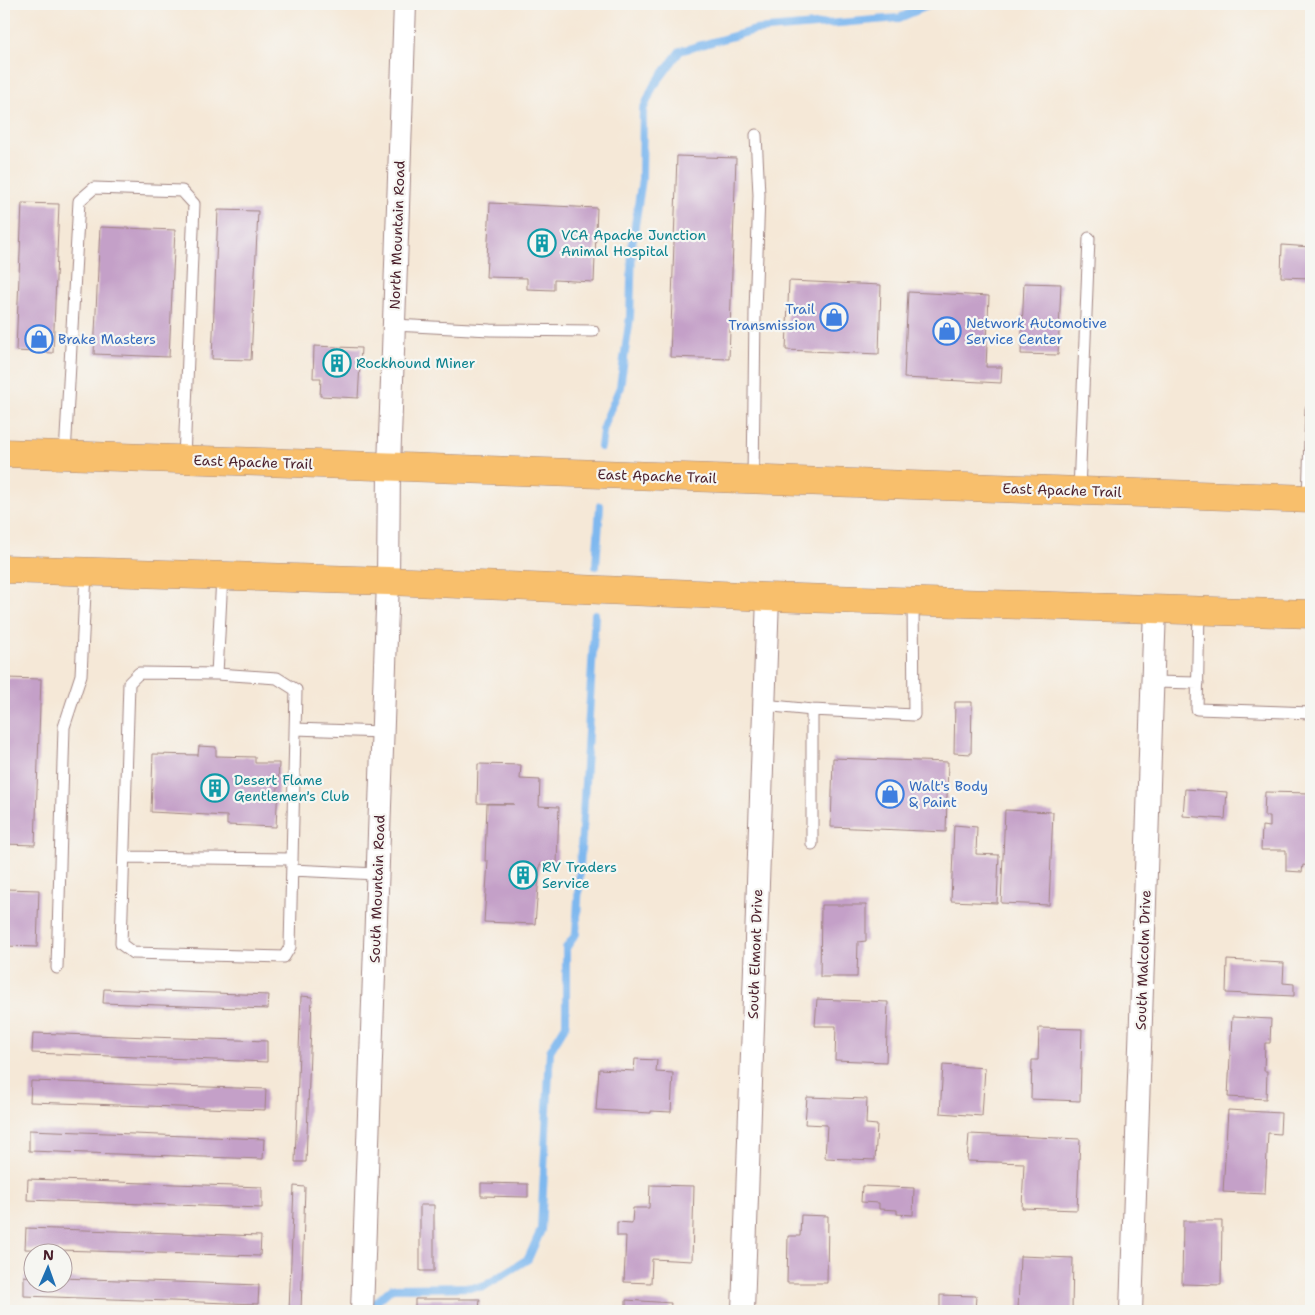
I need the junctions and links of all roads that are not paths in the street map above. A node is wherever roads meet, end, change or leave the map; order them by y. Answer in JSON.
{"nodes":[{"id":1,"x":405,"y":4,"type":"edge"},
{"id":2,"x":756,"y":135,"type":"dead end"},
{"id":3,"x":1089,"y":238,"type":"dead end"},
{"id":4,"x":394,"y":325,"type":"junction"},
{"id":5,"x":593,"y":331,"type":"dead end"},
{"id":6,"x":1311,"y":409,"type":"edge"},
{"id":7,"x":4,"y":453,"type":"edge"},
{"id":8,"x":65,"y":455,"type":"junction"},
{"id":9,"x":184,"y":459,"type":"junction"},
{"id":10,"x":388,"y":466,"type":"junction"},
{"id":11,"x":753,"y":480,"type":"junction"},
{"id":12,"x":1079,"y":491,"type":"junction"},
{"id":13,"x":1310,"y":499,"type":"edge"},
{"id":14,"x":4,"y":569,"type":"edge"},
{"id":15,"x":86,"y":572,"type":"junction"},
{"id":16,"x":222,"y":576,"type":"junction"},
{"id":17,"x":388,"y":581,"type":"junction"},
{"id":18,"x":768,"y":597,"type":"junction"},
{"id":19,"x":913,"y":601,"type":"junction"},
{"id":20,"x":1155,"y":608,"type":"junction"},
{"id":21,"x":1200,"y":610,"type":"junction"},
{"id":22,"x":1311,"y":614,"type":"edge"},
{"id":23,"x":217,"y":674,"type":"junction"},
{"id":24,"x":1153,"y":682,"type":"junction"},
{"id":25,"x":1198,"y":684,"type":"junction"},
{"id":26,"x":764,"y":705,"type":"junction"},
{"id":27,"x":812,"y":710,"type":"junction"},
{"id":28,"x":1311,"y":713,"type":"edge"},
{"id":29,"x":295,"y":729,"type":"junction"},
{"id":30,"x":383,"y":732,"type":"junction"},
{"id":31,"x":812,"y":844,"type":"dead end"},
{"id":32,"x":124,"y":858,"type":"junction"},
{"id":33,"x":292,"y":865,"type":"junction"},
{"id":34,"x":378,"y":874,"type":"junction"},
{"id":35,"x":57,"y":968,"type":"dead end"},
{"id":36,"x":362,"y":1311,"type":"edge"},
{"id":37,"x":743,"y":1311,"type":"edge"},
{"id":38,"x":1131,"y":1311,"type":"edge"}],
"edges":[{"from":1,"to":4,"type":"street","name":"North Mountain Road"},
{"from":2,"to":11,"type":"lane"},
{"from":3,"to":12,"type":"lane"},
{"from":4,"to":5,"type":"lane"},
{"from":4,"to":10,"type":"street","name":"North Mountain Road"},
{"from":6,"to":13,"type":"lane"},
{"from":7,"to":8,"type":"main road","name":"East Apache Trail"},
{"from":8,"to":9,"type":"main road","name":"East Apache Trail"},
{"from":8,"to":9,"type":"lane"},
{"from":9,"to":10,"type":"main road","name":"East Apache Trail"},
{"from":10,"to":11,"type":"main road","name":"East Apache Trail"},
{"from":10,"to":17,"type":"street","name":"South Mountain Road"},
{"from":11,"to":12,"type":"main road","name":"East Apache Trail"},
{"from":12,"to":13,"type":"main road","name":"East Apache Trail"},
{"from":14,"to":15,"type":"main road"},
{"from":15,"to":16,"type":"main road"},
{"from":15,"to":35,"type":"lane"},
{"from":16,"to":17,"type":"main road"},
{"from":16,"to":23,"type":"lane"},
{"from":17,"to":18,"type":"main road"},
{"from":17,"to":30,"type":"street","name":"South Mountain Road"},
{"from":18,"to":19,"type":"main road"},
{"from":18,"to":26,"type":"street","name":"South Elmont Drive"},
{"from":19,"to":20,"type":"main road"},
{"from":19,"to":27,"type":"lane"},
{"from":20,"to":21,"type":"main road"},
{"from":20,"to":24,"type":"street","name":"South Malcolm Drive"},
{"from":21,"to":22,"type":"main road"},
{"from":21,"to":25,"type":"lane"},
{"from":23,"to":29,"type":"lane"},
{"from":23,"to":32,"type":"lane"},
{"from":24,"to":25,"type":"lane"},
{"from":24,"to":38,"type":"street","name":"South Malcolm Drive"},
{"from":25,"to":28,"type":"lane"},
{"from":26,"to":27,"type":"lane"},
{"from":26,"to":37,"type":"street","name":"South Elmont Drive"},
{"from":27,"to":31,"type":"lane"},
{"from":29,"to":30,"type":"lane"},
{"from":29,"to":33,"type":"lane"},
{"from":30,"to":34,"type":"street","name":"South Mountain Road"},
{"from":32,"to":33,"type":"lane"},
{"from":32,"to":33,"type":"lane"},
{"from":33,"to":34,"type":"lane"},
{"from":34,"to":36,"type":"street","name":"South Mountain Road"}]}
